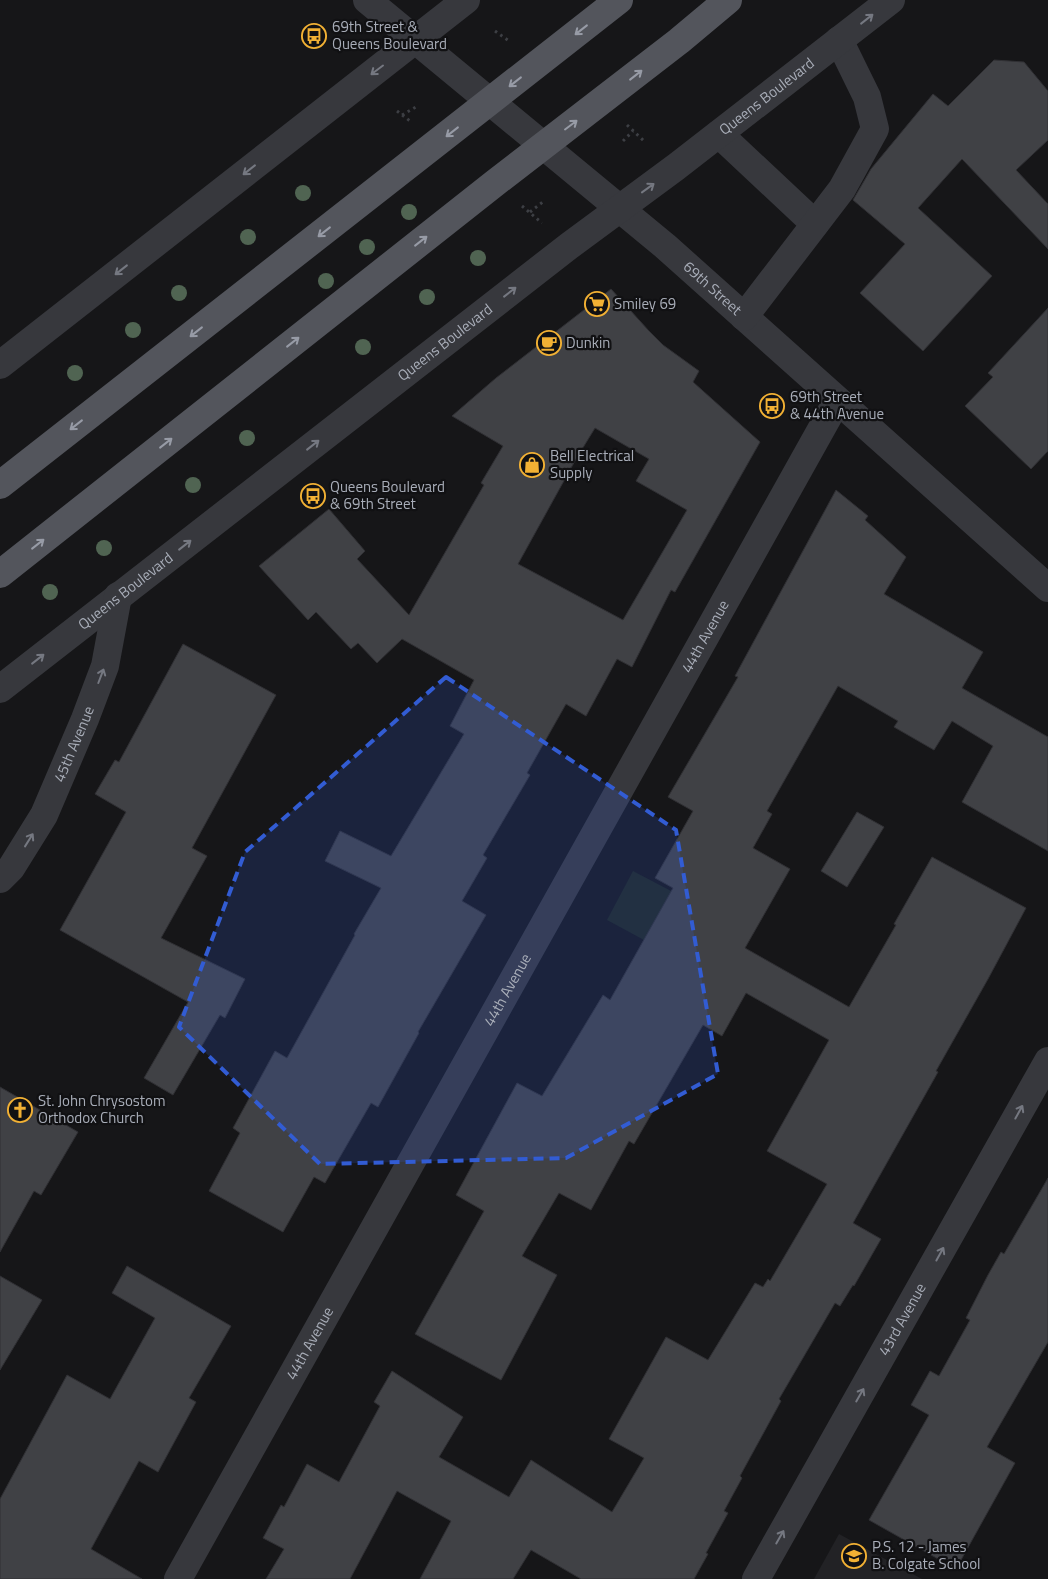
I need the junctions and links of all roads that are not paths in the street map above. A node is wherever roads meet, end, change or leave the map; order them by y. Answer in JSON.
{"nodes":[{"id":1,"x":367,"y":0,"type":"edge"},
{"id":2,"x":466,"y":0,"type":"edge"},
{"id":3,"x":619,"y":0,"type":"edge"},
{"id":4,"x":728,"y":0,"type":"edge"},
{"id":5,"x":891,"y":0,"type":"edge"},
{"id":6,"x":415,"y":40,"type":"junction"},
{"id":7,"x":840,"y":40,"type":"junction"},
{"id":8,"x":490,"y":102,"type":"junction"},
{"id":9,"x":719,"y":134,"type":"junction"},
{"id":10,"x":544,"y":146,"type":"junction"},
{"id":11,"x":620,"y":208,"type":"junction"},
{"id":12,"x":815,"y":224,"type":"junction"},
{"id":13,"x":744,"y":317,"type":"junction"},
{"id":14,"x":0,"y":365,"type":"edge"},
{"id":15,"x":838,"y":401,"type":"junction"},
{"id":16,"x":0,"y":485,"type":"edge"},
{"id":17,"x":0,"y":574,"type":"edge"},
{"id":18,"x":1048,"y":588,"type":"edge"},
{"id":19,"x":118,"y":596,"type":"junction"},
{"id":20,"x":0,"y":689,"type":"edge"},
{"id":21,"x":0,"y":879,"type":"edge"},
{"id":22,"x":1048,"y":1061,"type":"edge"},
{"id":23,"x":178,"y":1579,"type":"edge"},
{"id":24,"x":756,"y":1579,"type":"edge"}],
"edges":[{"from":1,"to":6,"type":"street","name":"69th Street"},
{"from":2,"to":6,"type":"street"},
{"from":3,"to":8,"type":"main road","one_way":true},
{"from":10,"to":4,"type":"main road","one_way":true},
{"from":7,"to":5,"type":"street","name":"Queens Boulevard","one_way":true},
{"from":6,"to":8,"type":"street","name":"69th Street"},
{"from":6,"to":14,"type":"street","one_way":true},
{"from":7,"to":9,"type":"street","name":"Queens Boulevard"},
{"from":7,"to":12,"type":"street"},
{"from":8,"to":10,"type":"street","name":"69th Street"},
{"from":8,"to":16,"type":"main road","one_way":true},
{"from":11,"to":9,"type":"street","name":"Queens Boulevard","one_way":true},
{"from":9,"to":12,"type":"street"},
{"from":10,"to":11,"type":"street","name":"69th Street"},
{"from":17,"to":10,"type":"main road","one_way":true},
{"from":11,"to":13,"type":"street","name":"69th Street"},
{"from":19,"to":11,"type":"street","name":"Queens Boulevard","one_way":true},
{"from":12,"to":13,"type":"street"},
{"from":13,"to":15,"type":"street","name":"69th Street"},
{"from":15,"to":18,"type":"street","name":"69th Street"},
{"from":15,"to":23,"type":"street","name":"44th Avenue"},
{"from":20,"to":19,"type":"street","name":"Queens Boulevard","one_way":true},
{"from":21,"to":19,"type":"street","name":"45th Avenue","one_way":true},
{"from":24,"to":22,"type":"street","name":"43rd Avenue","one_way":true}]}
